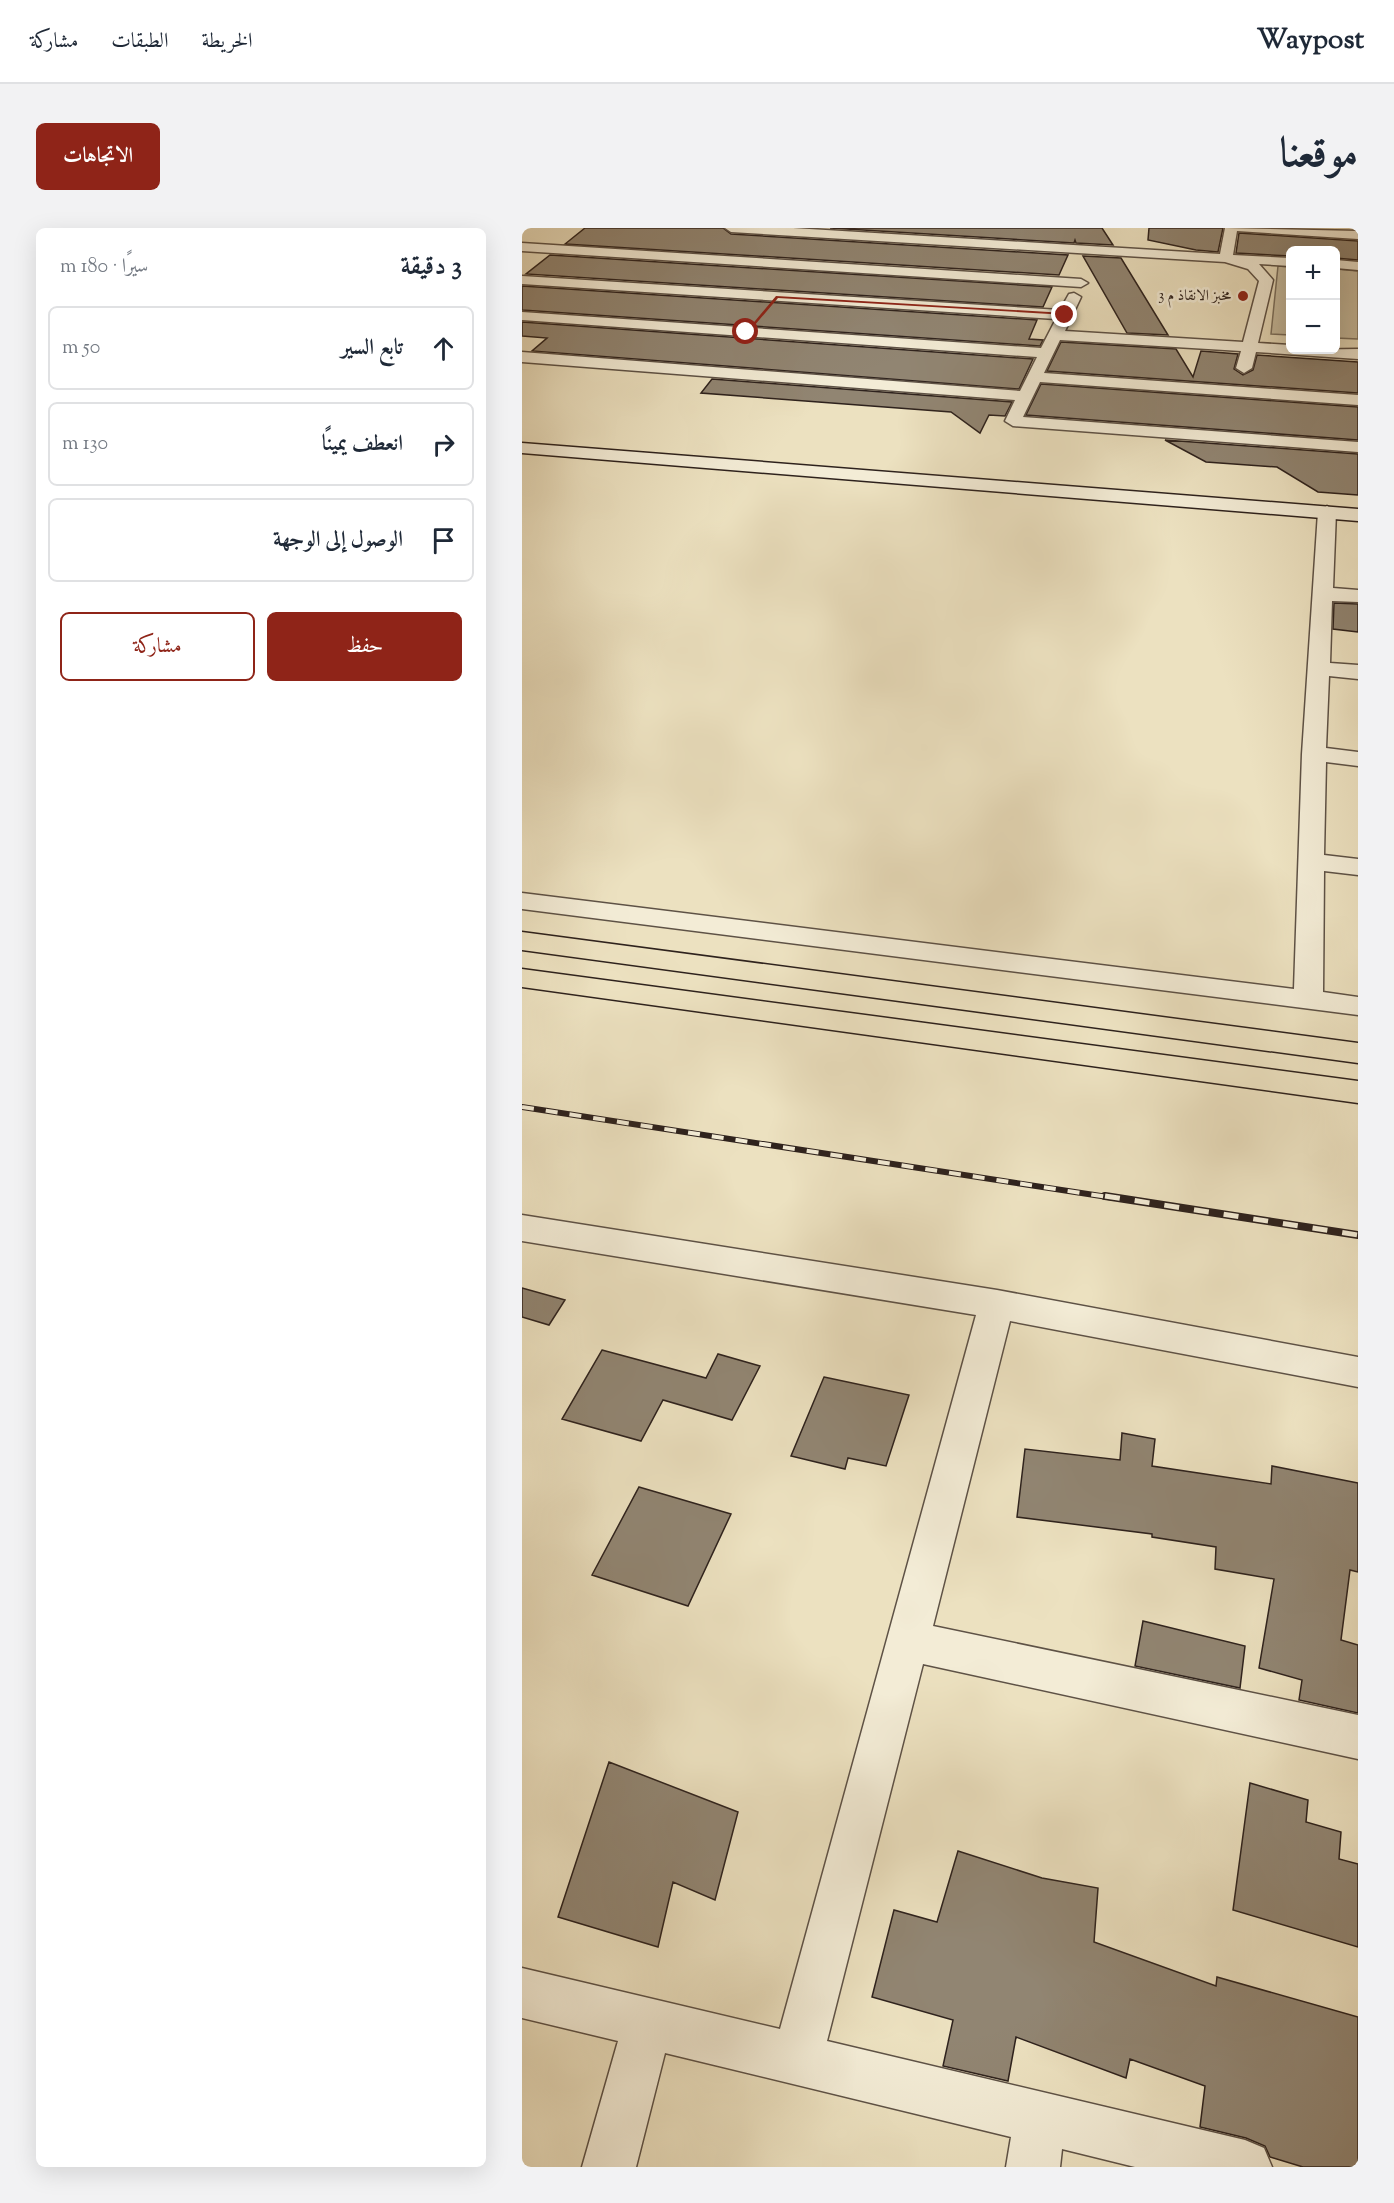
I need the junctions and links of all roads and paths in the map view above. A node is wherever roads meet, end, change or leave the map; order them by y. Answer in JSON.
{"nodes":[{"id":1,"x":731,"y":228,"type":"edge"},
{"id":2,"x":747,"y":228,"type":"edge"},
{"id":3,"x":1006,"y":228,"type":"edge"},
{"id":4,"x":1231,"y":228,"type":"edge"},
{"id":5,"x":1238,"y":228,"type":"edge"},
{"id":6,"x":833,"y":234,"type":"junction"},
{"id":7,"x":572,"y":235,"type":"dead end"},
{"id":8,"x":1358,"y":235,"type":"edge"},
{"id":9,"x":998,"y":244,"type":"junction"},
{"id":10,"x":522,"y":247,"type":"edge"},
{"id":11,"x":554,"y":249,"type":"junction"},
{"id":12,"x":1097,"y":250,"type":"junction"},
{"id":13,"x":1226,"y":258,"type":"junction"},
{"id":14,"x":1286,"y":262,"type":"edge"},
{"id":15,"x":807,"y":264,"type":"junction"},
{"id":16,"x":1340,"y":264,"type":"edge"},
{"id":17,"x":1358,"y":266,"type":"edge"},
{"id":18,"x":528,"y":271,"type":"edge"},
{"id":19,"x":1081,"y":283,"type":"junction"},
{"id":20,"x":777,"y":297,"type":"junction"},
{"id":21,"x":1065,"y":315,"type":"junction"},
{"id":22,"x":522,"y":316,"type":"edge"},
{"id":23,"x":746,"y":332,"type":"junction"},
{"id":24,"x":1054,"y":335,"type":"junction"},
{"id":25,"x":1248,"y":347,"type":"junction"},
{"id":26,"x":1045,"y":353,"type":"junction"},
{"id":27,"x":1358,"y":354,"type":"edge"},
{"id":28,"x":522,"y":357,"type":"edge"},
{"id":29,"x":712,"y":372,"type":"junction"},
{"id":30,"x":1035,"y":377,"type":"junction"},
{"id":31,"x":1025,"y":396,"type":"junction"},
{"id":32,"x":1239,"y":397,"type":"junction"},
{"id":33,"x":1358,"y":400,"type":"edge"},
{"id":34,"x":1358,"y":447,"type":"edge"},
{"id":35,"x":522,"y":448,"type":"edge"},
{"id":36,"x":1327,"y":513,"type":"junction"},
{"id":37,"x":1358,"y":515,"type":"edge"},
{"id":38,"x":1325,"y":594,"type":"junction"},
{"id":39,"x":1358,"y":596,"type":"edge"},
{"id":40,"x":1318,"y":668,"type":"junction"},
{"id":41,"x":1358,"y":672,"type":"edge"},
{"id":42,"x":1314,"y":754,"type":"junction"},
{"id":43,"x":1358,"y":759,"type":"edge"},
{"id":44,"x":1313,"y":862,"type":"junction"},
{"id":45,"x":1358,"y":867,"type":"edge"},
{"id":46,"x":522,"y":901,"type":"edge"},
{"id":47,"x":522,"y":941,"type":"edge"},
{"id":48,"x":522,"y":978,"type":"edge"},
{"id":49,"x":1308,"y":1000,"type":"junction"},
{"id":50,"x":1358,"y":1006,"type":"edge"},
{"id":51,"x":1358,"y":1053,"type":"edge"},
{"id":52,"x":1358,"y":1092,"type":"edge"},
{"id":53,"x":522,"y":1228,"type":"edge"},
{"id":54,"x":998,"y":1305,"type":"junction"},
{"id":55,"x":1358,"y":1372,"type":"edge"},
{"id":56,"x":908,"y":1641,"type":"junction"},
{"id":57,"x":1358,"y":1737,"type":"edge"},
{"id":58,"x":522,"y":1993,"type":"edge"},
{"id":59,"x":648,"y":2023,"type":"junction"},
{"id":60,"x":797,"y":2059,"type":"junction"},
{"id":61,"x":1040,"y":2118,"type":"junction"},
{"id":62,"x":609,"y":2167,"type":"edge"},
{"id":63,"x":1033,"y":2167,"type":"edge"},
{"id":64,"x":1245,"y":2167,"type":"edge"}],
"edges":[{"from":1,"to":2,"type":"street"},
{"from":2,"to":6,"type":"street"},
{"from":3,"to":9,"type":"street"},
{"from":4,"to":13,"type":"street"},
{"from":5,"to":8,"type":"street"},
{"from":6,"to":9,"type":"street"},
{"from":6,"to":15,"type":"street"},
{"from":7,"to":11,"type":"street"},
{"from":9,"to":12,"type":"street"},
{"from":10,"to":11,"type":"street"},
{"from":11,"to":15,"type":"street"},
{"from":11,"to":18,"type":"street"},
{"from":12,"to":13,"type":"street"},
{"from":12,"to":19,"type":"street"},
{"from":13,"to":14,"type":"street"},
{"from":13,"to":25,"type":"street"},
{"from":15,"to":19,"type":"street"},
{"from":15,"to":20,"type":"street"},
{"from":16,"to":17,"type":"street"},
{"from":18,"to":20,"type":"street"},
{"from":19,"to":21,"type":"street"},
{"from":20,"to":21,"type":"street"},
{"from":20,"to":23,"type":"street"},
{"from":21,"to":24,"type":"street"},
{"from":22,"to":23,"type":"street"},
{"from":23,"to":26,"type":"street"},
{"from":23,"to":29,"type":"street"},
{"from":24,"to":25,"type":"street"},
{"from":24,"to":26,"type":"street"},
{"from":25,"to":27,"type":"street"},
{"from":25,"to":32,"type":"street"},
{"from":26,"to":30,"type":"street"},
{"from":28,"to":29,"type":"street"},
{"from":29,"to":31,"type":"street"},
{"from":30,"to":31,"type":"street"},
{"from":30,"to":32,"type":"street"},
{"from":31,"to":34,"type":"street"},
{"from":32,"to":33,"type":"street"},
{"from":35,"to":36,"type":"street"},
{"from":36,"to":37,"type":"street"},
{"from":36,"to":38,"type":"street"},
{"from":38,"to":39,"type":"street"},
{"from":38,"to":40,"type":"street"},
{"from":40,"to":41,"type":"street"},
{"from":40,"to":42,"type":"street"},
{"from":42,"to":43,"type":"street"},
{"from":42,"to":44,"type":"street"},
{"from":44,"to":45,"type":"street"},
{"from":44,"to":49,"type":"street"},
{"from":46,"to":49,"type":"street"},
{"from":47,"to":51,"type":"main road"},
{"from":48,"to":52,"type":"main road"},
{"from":49,"to":50,"type":"street"},
{"from":53,"to":54,"type":"street"},
{"from":54,"to":55,"type":"street"},
{"from":54,"to":56,"type":"street"},
{"from":56,"to":57,"type":"street"},
{"from":56,"to":60,"type":"street"},
{"from":58,"to":59,"type":"street"},
{"from":59,"to":60,"type":"street"},
{"from":59,"to":62,"type":"street"},
{"from":60,"to":61,"type":"street"},
{"from":61,"to":63,"type":"street"},
{"from":61,"to":64,"type":"street"}]}
